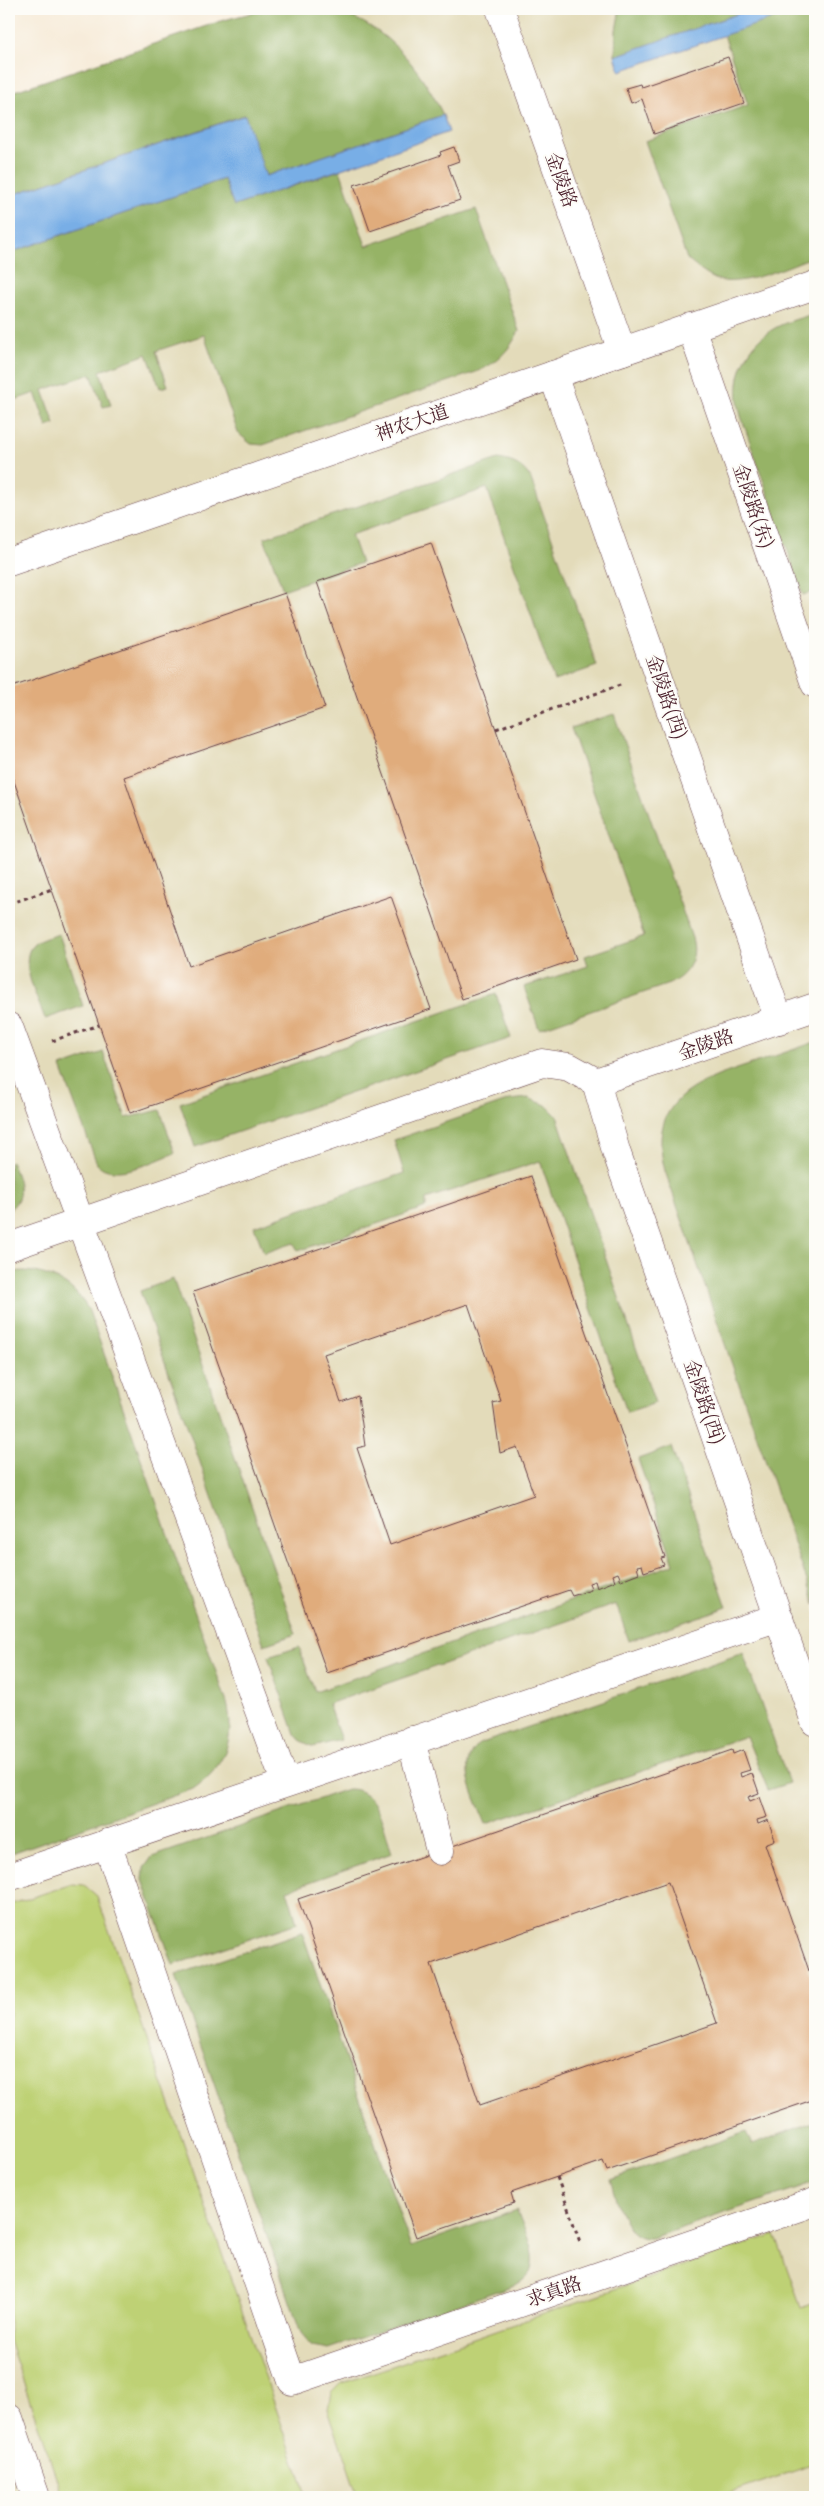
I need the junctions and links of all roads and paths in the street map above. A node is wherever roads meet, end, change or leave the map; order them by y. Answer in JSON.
{"nodes":[{"id":1,"x":500,"y":9,"type":"edge"},
{"id":2,"x":815,"y":284,"type":"edge"},
{"id":3,"x":691,"y":327,"type":"junction"},
{"id":4,"x":622,"y":351,"type":"junction"},
{"id":5,"x":553,"y":375,"type":"junction"},
{"id":6,"x":9,"y":562,"type":"edge"},
{"id":7,"x":657,"y":673,"type":"junction"},
{"id":8,"x":815,"y":684,"type":"edge"},
{"id":9,"x":496,"y":729,"type":"dead end"},
{"id":10,"x":52,"y":889,"type":"dead end"},
{"id":11,"x":9,"y":904,"type":"edge"},
{"id":12,"x":815,"y":1007,"type":"edge"},
{"id":13,"x":779,"y":1020,"type":"junction"},
{"id":14,"x":99,"y":1025,"type":"dead end"},
{"id":15,"x":9,"y":1027,"type":"edge"},
{"id":16,"x":19,"y":1053,"type":"junction"},
{"id":17,"x":596,"y":1082,"type":"junction"},
{"id":18,"x":82,"y":1223,"type":"junction"},
{"id":19,"x":9,"y":1247,"type":"edge"},
{"id":20,"x":779,"y":1617,"type":"junction"},
{"id":21,"x":815,"y":1722,"type":"edge"},
{"id":22,"x":411,"y":1740,"type":"junction"},
{"id":23,"x":285,"y":1782,"type":"junction"},
{"id":24,"x":107,"y":1843,"type":"junction"},
{"id":25,"x":440,"y":1851,"type":"dead end"},
{"id":26,"x":9,"y":1877,"type":"edge"},
{"id":27,"x":557,"y":2177,"type":"dead end"},
{"id":28,"x":815,"y":2202,"type":"edge"},
{"id":29,"x":593,"y":2278,"type":"junction"},
{"id":30,"x":9,"y":2418,"type":"edge"},
{"id":31,"x":24,"y":2484,"type":"edge"}],
"edges":[{"from":1,"to":4,"type":"lane","name":"金陵路"},
{"from":2,"to":3,"type":"lane","name":"神农大道"},
{"from":3,"to":4,"type":"lane","name":"神农大道"},
{"from":3,"to":8,"type":"lane","name":"金陵路(东)"},
{"from":4,"to":5,"type":"lane","name":"神农大道"},
{"from":5,"to":6,"type":"lane","name":"神农大道"},
{"from":5,"to":7,"type":"lane","name":"金陵路(西)"},
{"from":7,"to":9,"type":"path"},
{"from":7,"to":13,"type":"lane","name":"金陵路(西)"},
{"from":10,"to":11,"type":"path"},
{"from":12,"to":13,"type":"lane","name":"金陵路"},
{"from":13,"to":17,"type":"lane","name":"金陵路"},
{"from":14,"to":16,"type":"path"},
{"from":15,"to":16,"type":"lane"},
{"from":16,"to":18,"type":"lane"},
{"from":17,"to":18,"type":"lane"},
{"from":17,"to":20,"type":"lane","name":"金陵路(西)"},
{"from":18,"to":19,"type":"lane"},
{"from":18,"to":23,"type":"lane"},
{"from":20,"to":21,"type":"lane","name":"金陵路(西)"},
{"from":20,"to":22,"type":"lane"},
{"from":22,"to":23,"type":"lane"},
{"from":22,"to":25,"type":"lane"},
{"from":23,"to":24,"type":"lane"},
{"from":24,"to":26,"type":"lane"},
{"from":24,"to":29,"type":"lane","name":"求真路"},
{"from":27,"to":29,"type":"path"},
{"from":28,"to":29,"type":"lane","name":"求真路"},
{"from":30,"to":31,"type":"lane"}]}
